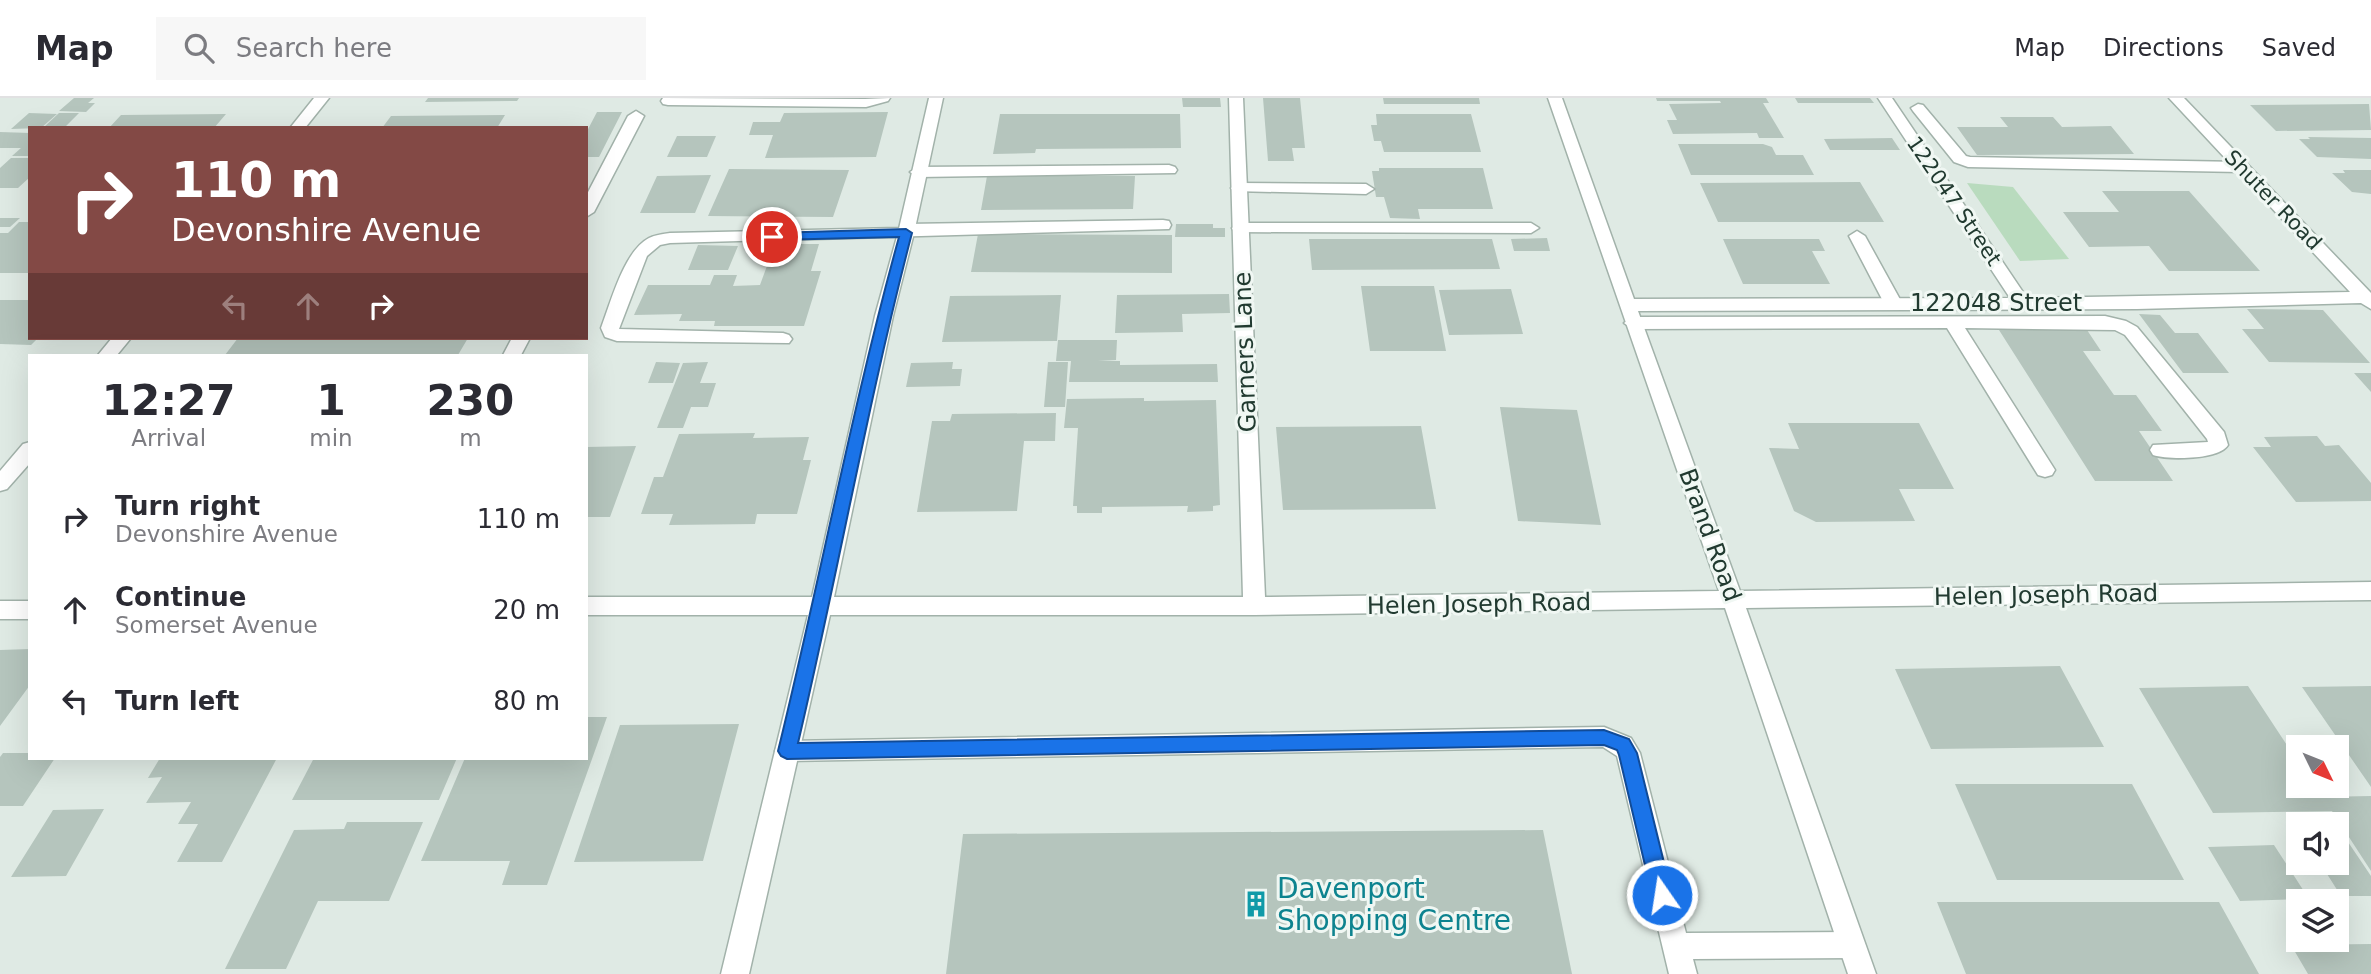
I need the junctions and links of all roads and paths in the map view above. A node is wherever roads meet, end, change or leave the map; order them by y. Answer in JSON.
{"nodes":[{"id":1,"x":322,"y":98,"type":"edge"},
{"id":2,"x":883,"y":98,"type":"edge"},
{"id":3,"x":936,"y":98,"type":"edge"},
{"id":4,"x":1236,"y":98,"type":"edge"},
{"id":5,"x":1555,"y":98,"type":"edge"},
{"id":6,"x":1885,"y":98,"type":"edge"},
{"id":7,"x":2176,"y":98,"type":"edge"},
{"id":8,"x":668,"y":101,"type":"dead end"},
{"id":9,"x":1918,"y":108,"type":"dead end"},
{"id":10,"x":636,"y":116,"type":"dead end"},
{"id":11,"x":299,"y":126,"type":"edge"},
{"id":12,"x":2241,"y":167,"type":"junction"},
{"id":13,"x":1169,"y":170,"type":"dead end"},
{"id":14,"x":918,"y":172,"type":"junction"},
{"id":15,"x":1239,"y":188,"type":"junction"},
{"id":16,"x":1366,"y":189,"type":"dead end"},
{"id":17,"x":588,"y":208,"type":"edge"},
{"id":18,"x":1163,"y":225,"type":"dead end"},
{"id":19,"x":1240,"y":228,"type":"junction"},
{"id":20,"x":1531,"y":228,"type":"dead end"},
{"id":21,"x":906,"y":231,"type":"junction"},
{"id":22,"x":1857,"y":236,"type":"dead end"},
{"id":23,"x":2368,"y":300,"type":"edge"},
{"id":24,"x":1893,"y":303,"type":"junction"},
{"id":25,"x":2022,"y":303,"type":"junction"},
{"id":26,"x":1629,"y":314,"type":"junction"},
{"id":27,"x":1952,"y":322,"type":"junction"},
{"id":28,"x":783,"y":339,"type":"dead end"},
{"id":29,"x":120,"y":340,"type":"edge"},
{"id":30,"x":108,"y":354,"type":"edge"},
{"id":31,"x":2160,"y":450,"type":"dead end"},
{"id":32,"x":28,"y":451,"type":"edge"},
{"id":33,"x":2045,"y":470,"type":"dead end"},
{"id":34,"x":0,"y":484,"type":"edge"},
{"id":35,"x":2371,"y":591,"type":"edge"},
{"id":36,"x":1734,"y":601,"type":"junction"},
{"id":37,"x":1254,"y":606,"type":"junction"},
{"id":38,"x":588,"y":607,"type":"edge"},
{"id":39,"x":821,"y":608,"type":"junction"},
{"id":40,"x":0,"y":610,"type":"edge"},
{"id":41,"x":28,"y":610,"type":"edge"},
{"id":42,"x":787,"y":751,"type":"junction"},
{"id":43,"x":1852,"y":945,"type":"junction"},
{"id":44,"x":1674,"y":946,"type":"junction"},
{"id":45,"x":735,"y":974,"type":"edge"},
{"id":46,"x":1683,"y":974,"type":"edge"},
{"id":47,"x":1862,"y":974,"type":"edge"}],
"edges":[{"from":1,"to":11,"type":"street"},
{"from":2,"to":8,"type":"street"},
{"from":3,"to":14,"type":"street"},
{"from":4,"to":15,"type":"street","name":"Garners Lane"},
{"from":5,"to":26,"type":"street","name":"Brand Road"},
{"from":6,"to":25,"type":"street","name":"122047 Street"},
{"from":7,"to":12,"type":"street","name":"Shuter Road"},
{"from":9,"to":12,"type":"street"},
{"from":10,"to":17,"type":"street"},
{"from":12,"to":23,"type":"street","name":"Shuter Road"},
{"from":13,"to":14,"type":"street"},
{"from":14,"to":21,"type":"street"},
{"from":15,"to":16,"type":"street"},
{"from":15,"to":19,"type":"street","name":"Garners Lane"},
{"from":18,"to":21,"type":"street"},
{"from":19,"to":20,"type":"street"},
{"from":19,"to":37,"type":"street","name":"Garners Lane"},
{"from":21,"to":28,"type":"street"},
{"from":21,"to":39,"type":"street"},
{"from":22,"to":24,"type":"street"},
{"from":23,"to":25,"type":"street","name":"122048 Street"},
{"from":24,"to":25,"type":"street","name":"122048 Street"},
{"from":24,"to":26,"type":"street","name":"122048 Street"},
{"from":26,"to":27,"type":"street"},
{"from":26,"to":36,"type":"street","name":"Brand Road"},
{"from":27,"to":31,"type":"street"},
{"from":27,"to":33,"type":"street"},
{"from":29,"to":30,"type":"street"},
{"from":32,"to":34,"type":"street"},
{"from":35,"to":36,"type":"street","name":"Helen Joseph Road"},
{"from":36,"to":37,"type":"street","name":"Helen Joseph Road"},
{"from":36,"to":43,"type":"street","name":"Brand Road"},
{"from":37,"to":39,"type":"street","name":"Helen Joseph Road"},
{"from":38,"to":39,"type":"street","name":"Helen Joseph Road"},
{"from":39,"to":42,"type":"street"},
{"from":40,"to":41,"type":"street"},
{"from":42,"to":44,"type":"street"},
{"from":42,"to":45,"type":"street"},
{"from":43,"to":44,"type":"street"},
{"from":43,"to":47,"type":"street","name":"Brand Road"},
{"from":44,"to":46,"type":"street"}]}
